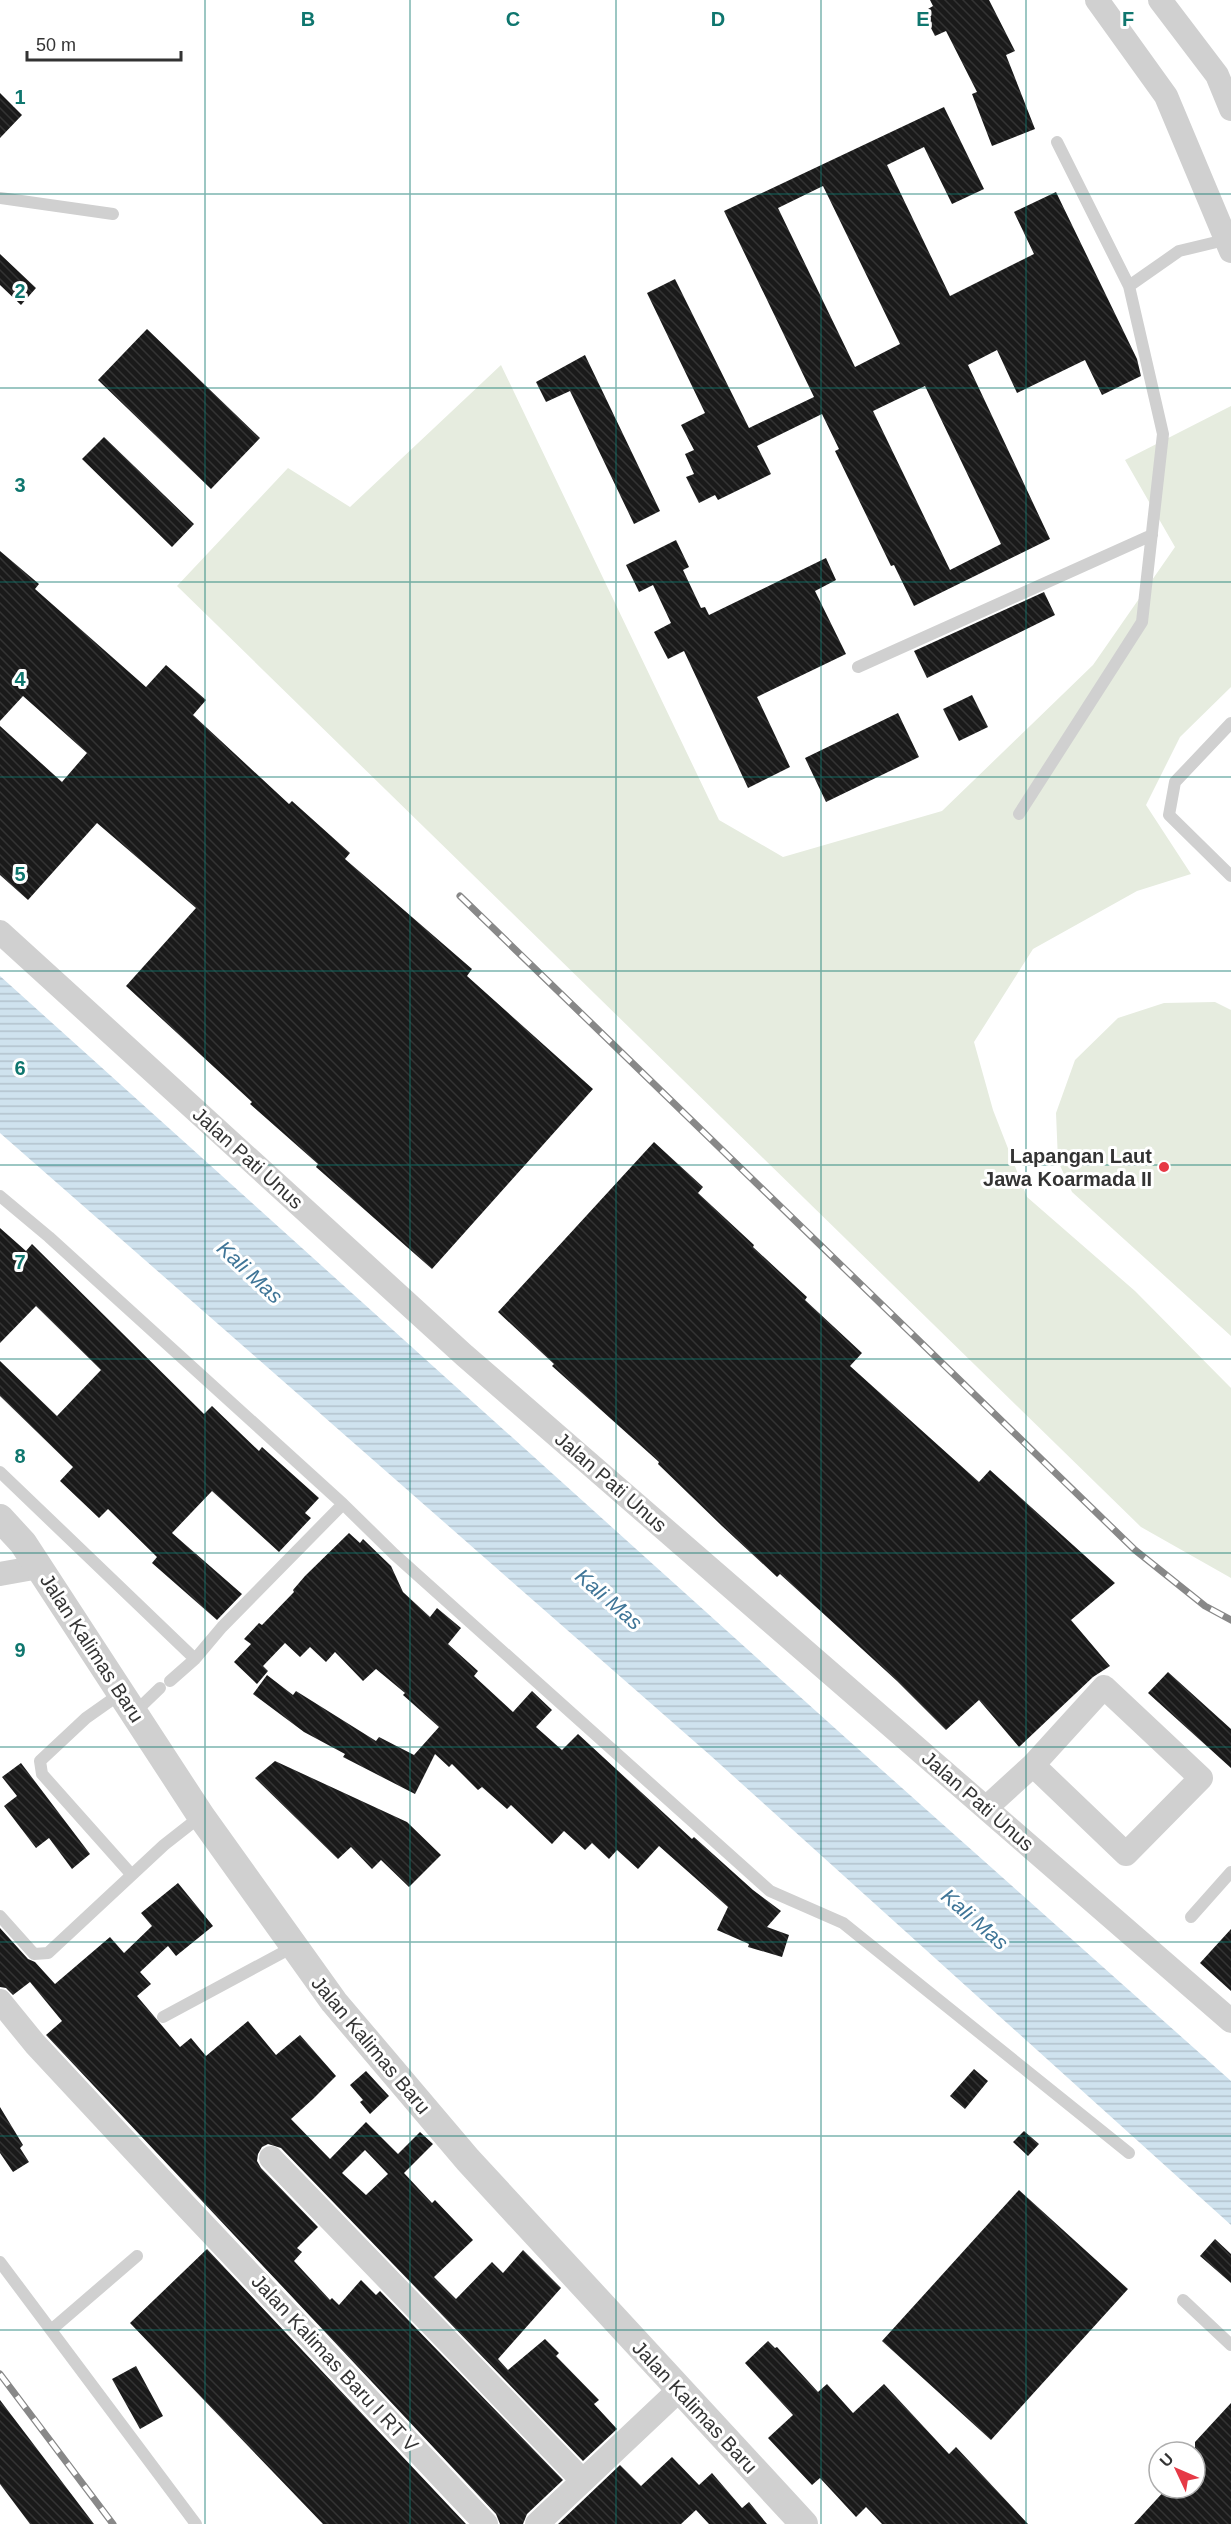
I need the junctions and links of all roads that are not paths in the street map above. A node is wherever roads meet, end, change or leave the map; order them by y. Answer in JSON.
{"nodes":[{"id":1,"x":1097,"y":0,"type":"edge"},
{"id":2,"x":1160,"y":0,"type":"edge"},
{"id":3,"x":1231,"y":108,"type":"edge"},
{"id":4,"x":1057,"y":142,"type":"dead end"},
{"id":5,"x":0,"y":198,"type":"edge"},
{"id":6,"x":113,"y":214,"type":"dead end"},
{"id":7,"x":1229,"y":243,"type":"edge"},
{"id":8,"x":1129,"y":286,"type":"junction"},
{"id":9,"x":1152,"y":535,"type":"junction"},
{"id":10,"x":858,"y":667,"type":"dead end"},
{"id":11,"x":1231,"y":723,"type":"edge"},
{"id":12,"x":1019,"y":814,"type":"dead end"},
{"id":13,"x":1231,"y":876,"type":"edge"},
{"id":14,"x":0,"y":932,"type":"edge"},
{"id":15,"x":0,"y":1197,"type":"edge"},
{"id":16,"x":0,"y":1472,"type":"edge"},
{"id":17,"x":343,"y":1504,"type":"junction"},
{"id":18,"x":0,"y":1518,"type":"edge"},
{"id":19,"x":39,"y":1567,"type":"junction"},
{"id":20,"x":0,"y":1574,"type":"edge"},
{"id":21,"x":195,"y":1659,"type":"junction"},
{"id":22,"x":127,"y":1704,"type":"junction"},
{"id":23,"x":1033,"y":1765,"type":"junction"},
{"id":24,"x":986,"y":1808,"type":"junction"},
{"id":25,"x":201,"y":1816,"type":"junction"},
{"id":26,"x":1231,"y":1872,"type":"edge"},
{"id":27,"x":131,"y":1874,"type":"junction"},
{"id":28,"x":0,"y":1916,"type":"edge"},
{"id":29,"x":1191,"y":1917,"type":"dead end"},
{"id":30,"x":293,"y":1947,"type":"junction"},
{"id":31,"x":0,"y":2001,"type":"edge"},
{"id":32,"x":163,"y":2017,"type":"dead end"},
{"id":33,"x":1231,"y":2021,"type":"edge"},
{"id":34,"x":1129,"y":2153,"type":"dead end"},
{"id":35,"x":271,"y":2158,"type":"dead end"},
{"id":36,"x":137,"y":2256,"type":"dead end"},
{"id":37,"x":0,"y":2262,"type":"edge"},
{"id":38,"x":1183,"y":2300,"type":"dead end"},
{"id":39,"x":51,"y":2330,"type":"junction"},
{"id":40,"x":1231,"y":2345,"type":"edge"},
{"id":41,"x":679,"y":2390,"type":"junction"},
{"id":42,"x":582,"y":2480,"type":"junction"},
{"id":43,"x":196,"y":2524,"type":"edge"},
{"id":44,"x":486,"y":2524,"type":"edge"},
{"id":45,"x":537,"y":2524,"type":"edge"},
{"id":46,"x":804,"y":2524,"type":"edge"}],
"edges":[{"from":1,"to":7,"type":"street"},
{"from":2,"to":3,"type":"street"},
{"from":4,"to":8,"type":"lane"},
{"from":5,"to":6,"type":"lane"},
{"from":7,"to":8,"type":"lane"},
{"from":8,"to":9,"type":"lane"},
{"from":9,"to":10,"type":"lane"},
{"from":9,"to":12,"type":"lane"},
{"from":11,"to":13,"type":"lane"},
{"from":14,"to":24,"type":"street","name":"Jalan Pati Unus"},
{"from":15,"to":17,"type":"lane"},
{"from":16,"to":21,"type":"lane"},
{"from":17,"to":21,"type":"lane"},
{"from":17,"to":34,"type":"lane"},
{"from":18,"to":19,"type":"street","name":"Jalan Kalimas Baru"},
{"from":19,"to":20,"type":"street"},
{"from":19,"to":22,"type":"street","name":"Jalan Kalimas Baru"},
{"from":21,"to":22,"type":"lane"},
{"from":22,"to":25,"type":"street","name":"Jalan Kalimas Baru"},
{"from":22,"to":27,"type":"lane"},
{"from":23,"to":23,"type":"street"},
{"from":23,"to":24,"type":"street"},
{"from":24,"to":33,"type":"street","name":"Jalan Pati Unus"},
{"from":25,"to":27,"type":"lane"},
{"from":25,"to":30,"type":"street","name":"Jalan Kalimas Baru"},
{"from":26,"to":29,"type":"lane"},
{"from":27,"to":28,"type":"lane"},
{"from":30,"to":32,"type":"lane"},
{"from":30,"to":41,"type":"street","name":"Jalan Kalimas Baru"},
{"from":31,"to":44,"type":"street","name":"Jalan Kalimas Baru I RT V"},
{"from":35,"to":42,"type":"street"},
{"from":36,"to":39,"type":"lane"},
{"from":37,"to":39,"type":"lane"},
{"from":38,"to":40,"type":"lane"},
{"from":39,"to":43,"type":"lane"},
{"from":41,"to":42,"type":"street"},
{"from":41,"to":46,"type":"street","name":"Jalan Kalimas Baru"},
{"from":42,"to":45,"type":"street"}]}
